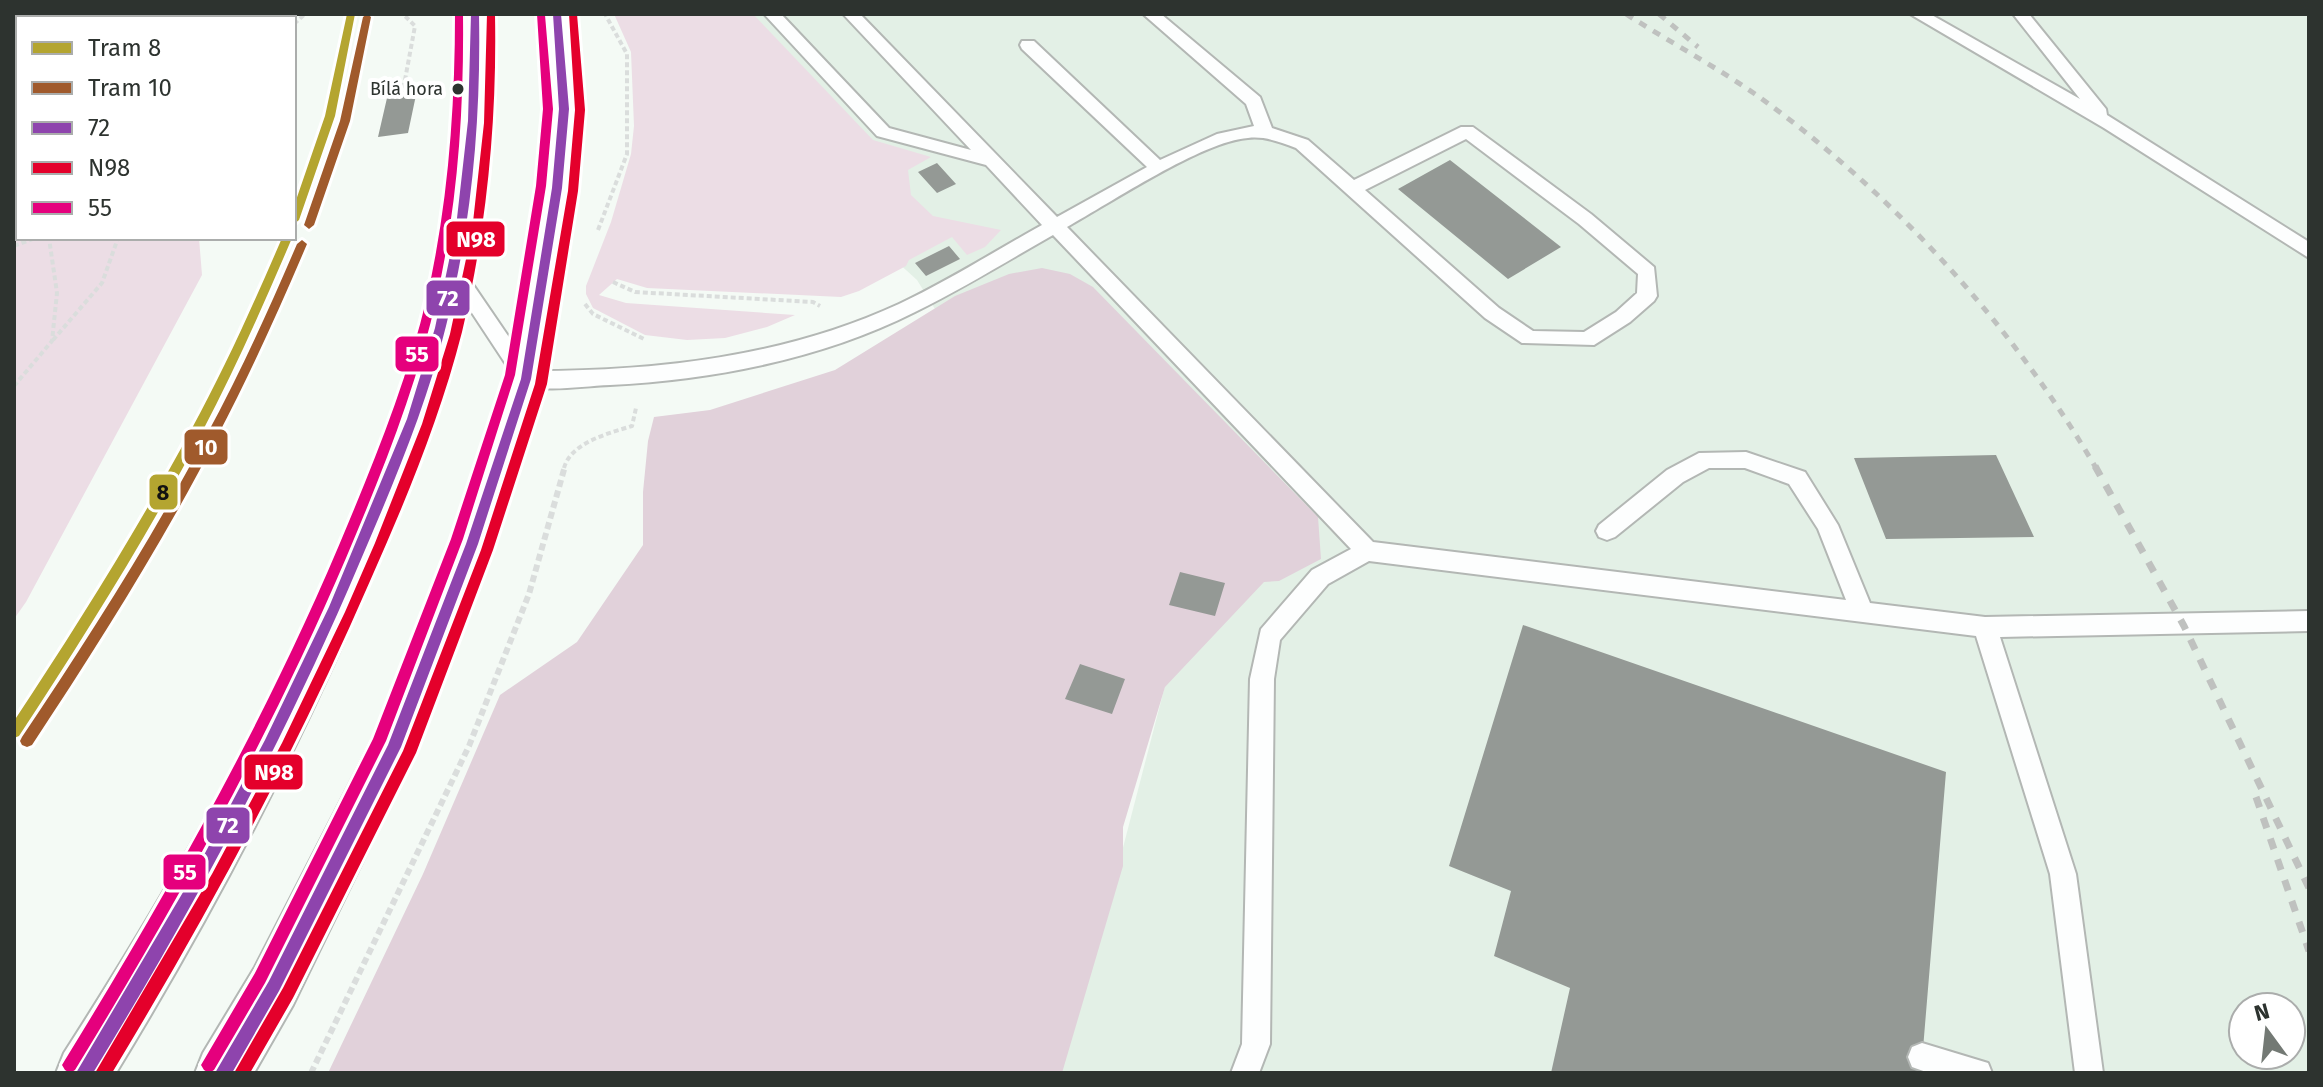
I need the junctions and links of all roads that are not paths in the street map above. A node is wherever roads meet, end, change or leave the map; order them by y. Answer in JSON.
{"nodes":[{"id":1,"x":475,"y":14,"type":"edge"},
{"id":2,"x":557,"y":14,"type":"edge"},
{"id":3,"x":772,"y":14,"type":"edge"},
{"id":4,"x":851,"y":14,"type":"edge"},
{"id":5,"x":1151,"y":14,"type":"edge"},
{"id":6,"x":1918,"y":14,"type":"edge"},
{"id":7,"x":2021,"y":14,"type":"edge"},
{"id":8,"x":1028,"y":45,"type":"dead end"},
{"id":9,"x":2110,"y":124,"type":"junction"},
{"id":10,"x":1265,"y":133,"type":"junction"},
{"id":11,"x":988,"y":160,"type":"junction"},
{"id":12,"x":1158,"y":168,"type":"junction"},
{"id":13,"x":1353,"y":188,"type":"junction"},
{"id":14,"x":1054,"y":225,"type":"junction"},
{"id":15,"x":2309,"y":251,"type":"edge"},
{"id":16,"x":454,"y":272,"type":"junction"},
{"id":17,"x":526,"y":379,"type":"junction"},
{"id":18,"x":1607,"y":531,"type":"dead end"},
{"id":19,"x":1367,"y":551,"type":"junction"},
{"id":20,"x":1862,"y":612,"type":"junction"},
{"id":21,"x":2309,"y":621,"type":"edge"},
{"id":22,"x":1985,"y":627,"type":"junction"},
{"id":23,"x":1922,"y":1057,"type":"dead end"},
{"id":24,"x":84,"y":1073,"type":"edge"},
{"id":25,"x":223,"y":1073,"type":"edge"},
{"id":26,"x":1245,"y":1073,"type":"edge"},
{"id":27,"x":1978,"y":1073,"type":"edge"},
{"id":28,"x":2089,"y":1073,"type":"edge"}],
"edges":[{"from":1,"to":16,"type":"main road"},
{"from":2,"to":17,"type":"main road"},
{"from":3,"to":11,"type":"lane"},
{"from":4,"to":11,"type":"lane"},
{"from":5,"to":10,"type":"lane"},
{"from":6,"to":9,"type":"lane"},
{"from":7,"to":9,"type":"lane"},
{"from":8,"to":12,"type":"lane"},
{"from":9,"to":15,"type":"lane"},
{"from":10,"to":12,"type":"lane"},
{"from":10,"to":13,"type":"lane"},
{"from":11,"to":14,"type":"lane"},
{"from":12,"to":14,"type":"lane"},
{"from":13,"to":13,"type":"lane"},
{"from":14,"to":17,"type":"lane"},
{"from":14,"to":19,"type":"lane"},
{"from":16,"to":17,"type":"lane"},
{"from":16,"to":24,"type":"main road"},
{"from":17,"to":25,"type":"main road"},
{"from":18,"to":20,"type":"lane"},
{"from":19,"to":20,"type":"lane"},
{"from":19,"to":26,"type":"lane"},
{"from":20,"to":22,"type":"lane"},
{"from":21,"to":22,"type":"lane"},
{"from":22,"to":28,"type":"lane"},
{"from":23,"to":27,"type":"lane"}]}
